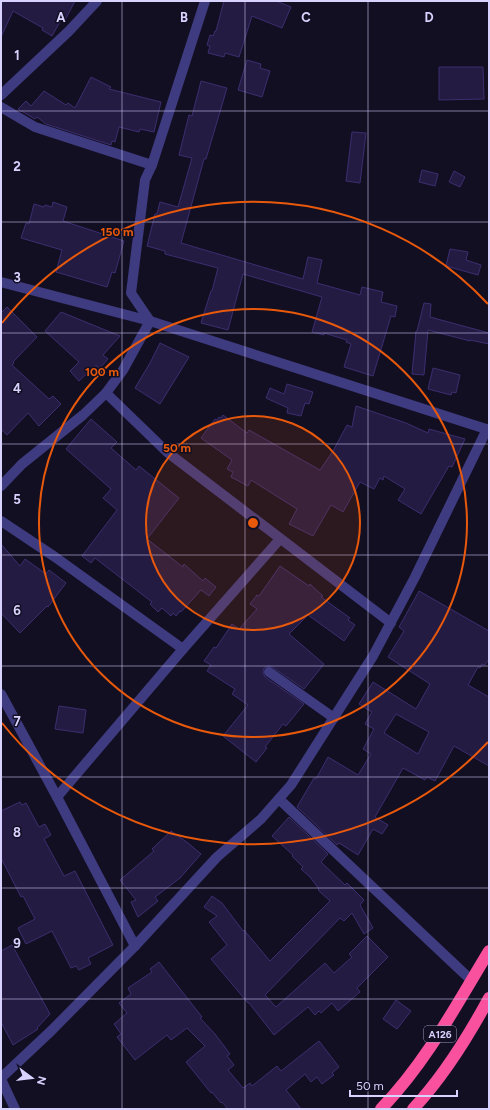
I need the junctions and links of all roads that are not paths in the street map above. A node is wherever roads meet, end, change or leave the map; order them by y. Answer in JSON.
{"nodes":[{"id":1,"x":97,"y":1,"type":"edge"},
{"id":2,"x":205,"y":1,"type":"edge"},
{"id":3,"x":1,"y":95,"type":"edge"},
{"id":4,"x":1,"y":108,"type":"edge"},
{"id":5,"x":152,"y":165,"type":"junction"},
{"id":6,"x":1,"y":282,"type":"edge"},
{"id":7,"x":150,"y":321,"type":"junction"},
{"id":8,"x":106,"y":393,"type":"junction"},
{"id":9,"x":488,"y":429,"type":"edge"},
{"id":10,"x":1,"y":486,"type":"edge"},
{"id":11,"x":1,"y":520,"type":"edge"},
{"id":12,"x":280,"y":539,"type":"junction"},
{"id":13,"x":391,"y":623,"type":"junction"},
{"id":14,"x":182,"y":649,"type":"junction"},
{"id":15,"x":269,"y":672,"type":"dead end"},
{"id":16,"x":1,"y":694,"type":"edge"},
{"id":17,"x":334,"y":718,"type":"junction"},
{"id":18,"x":57,"y":797,"type":"junction"},
{"id":19,"x":279,"y":799,"type":"junction"},
{"id":20,"x":135,"y":946,"type":"junction"},
{"id":21,"x":489,"y":952,"type":"edge"},
{"id":22,"x":471,"y":980,"type":"junction"},
{"id":23,"x":487,"y":1007,"type":"edge"},
{"id":24,"x":2,"y":1084,"type":"edge"},
{"id":25,"x":15,"y":1109,"type":"edge"},
{"id":26,"x":381,"y":1109,"type":"edge"},
{"id":27,"x":413,"y":1109,"type":"edge"}],
"edges":[{"from":1,"to":3,"type":"street"},
{"from":2,"to":5,"type":"street"},
{"from":4,"to":5,"type":"street"},
{"from":5,"to":7,"type":"street"},
{"from":6,"to":7,"type":"street"},
{"from":7,"to":8,"type":"street"},
{"from":7,"to":9,"type":"street"},
{"from":8,"to":10,"type":"street"},
{"from":8,"to":12,"type":"street"},
{"from":9,"to":13,"type":"street"},
{"from":11,"to":14,"type":"street"},
{"from":12,"to":13,"type":"street"},
{"from":12,"to":14,"type":"street"},
{"from":13,"to":17,"type":"street"},
{"from":14,"to":18,"type":"street"},
{"from":15,"to":17,"type":"street"},
{"from":16,"to":18,"type":"street"},
{"from":17,"to":19,"type":"street"},
{"from":18,"to":20,"type":"street"},
{"from":19,"to":20,"type":"street"},
{"from":19,"to":22,"type":"street"},
{"from":20,"to":24,"type":"street"},
{"from":21,"to":22,"type":"highway","number":"A126"},
{"from":22,"to":26,"type":"highway","number":"A126"},
{"from":23,"to":27,"type":"highway","number":"A126"},
{"from":24,"to":25,"type":"street"}]}
